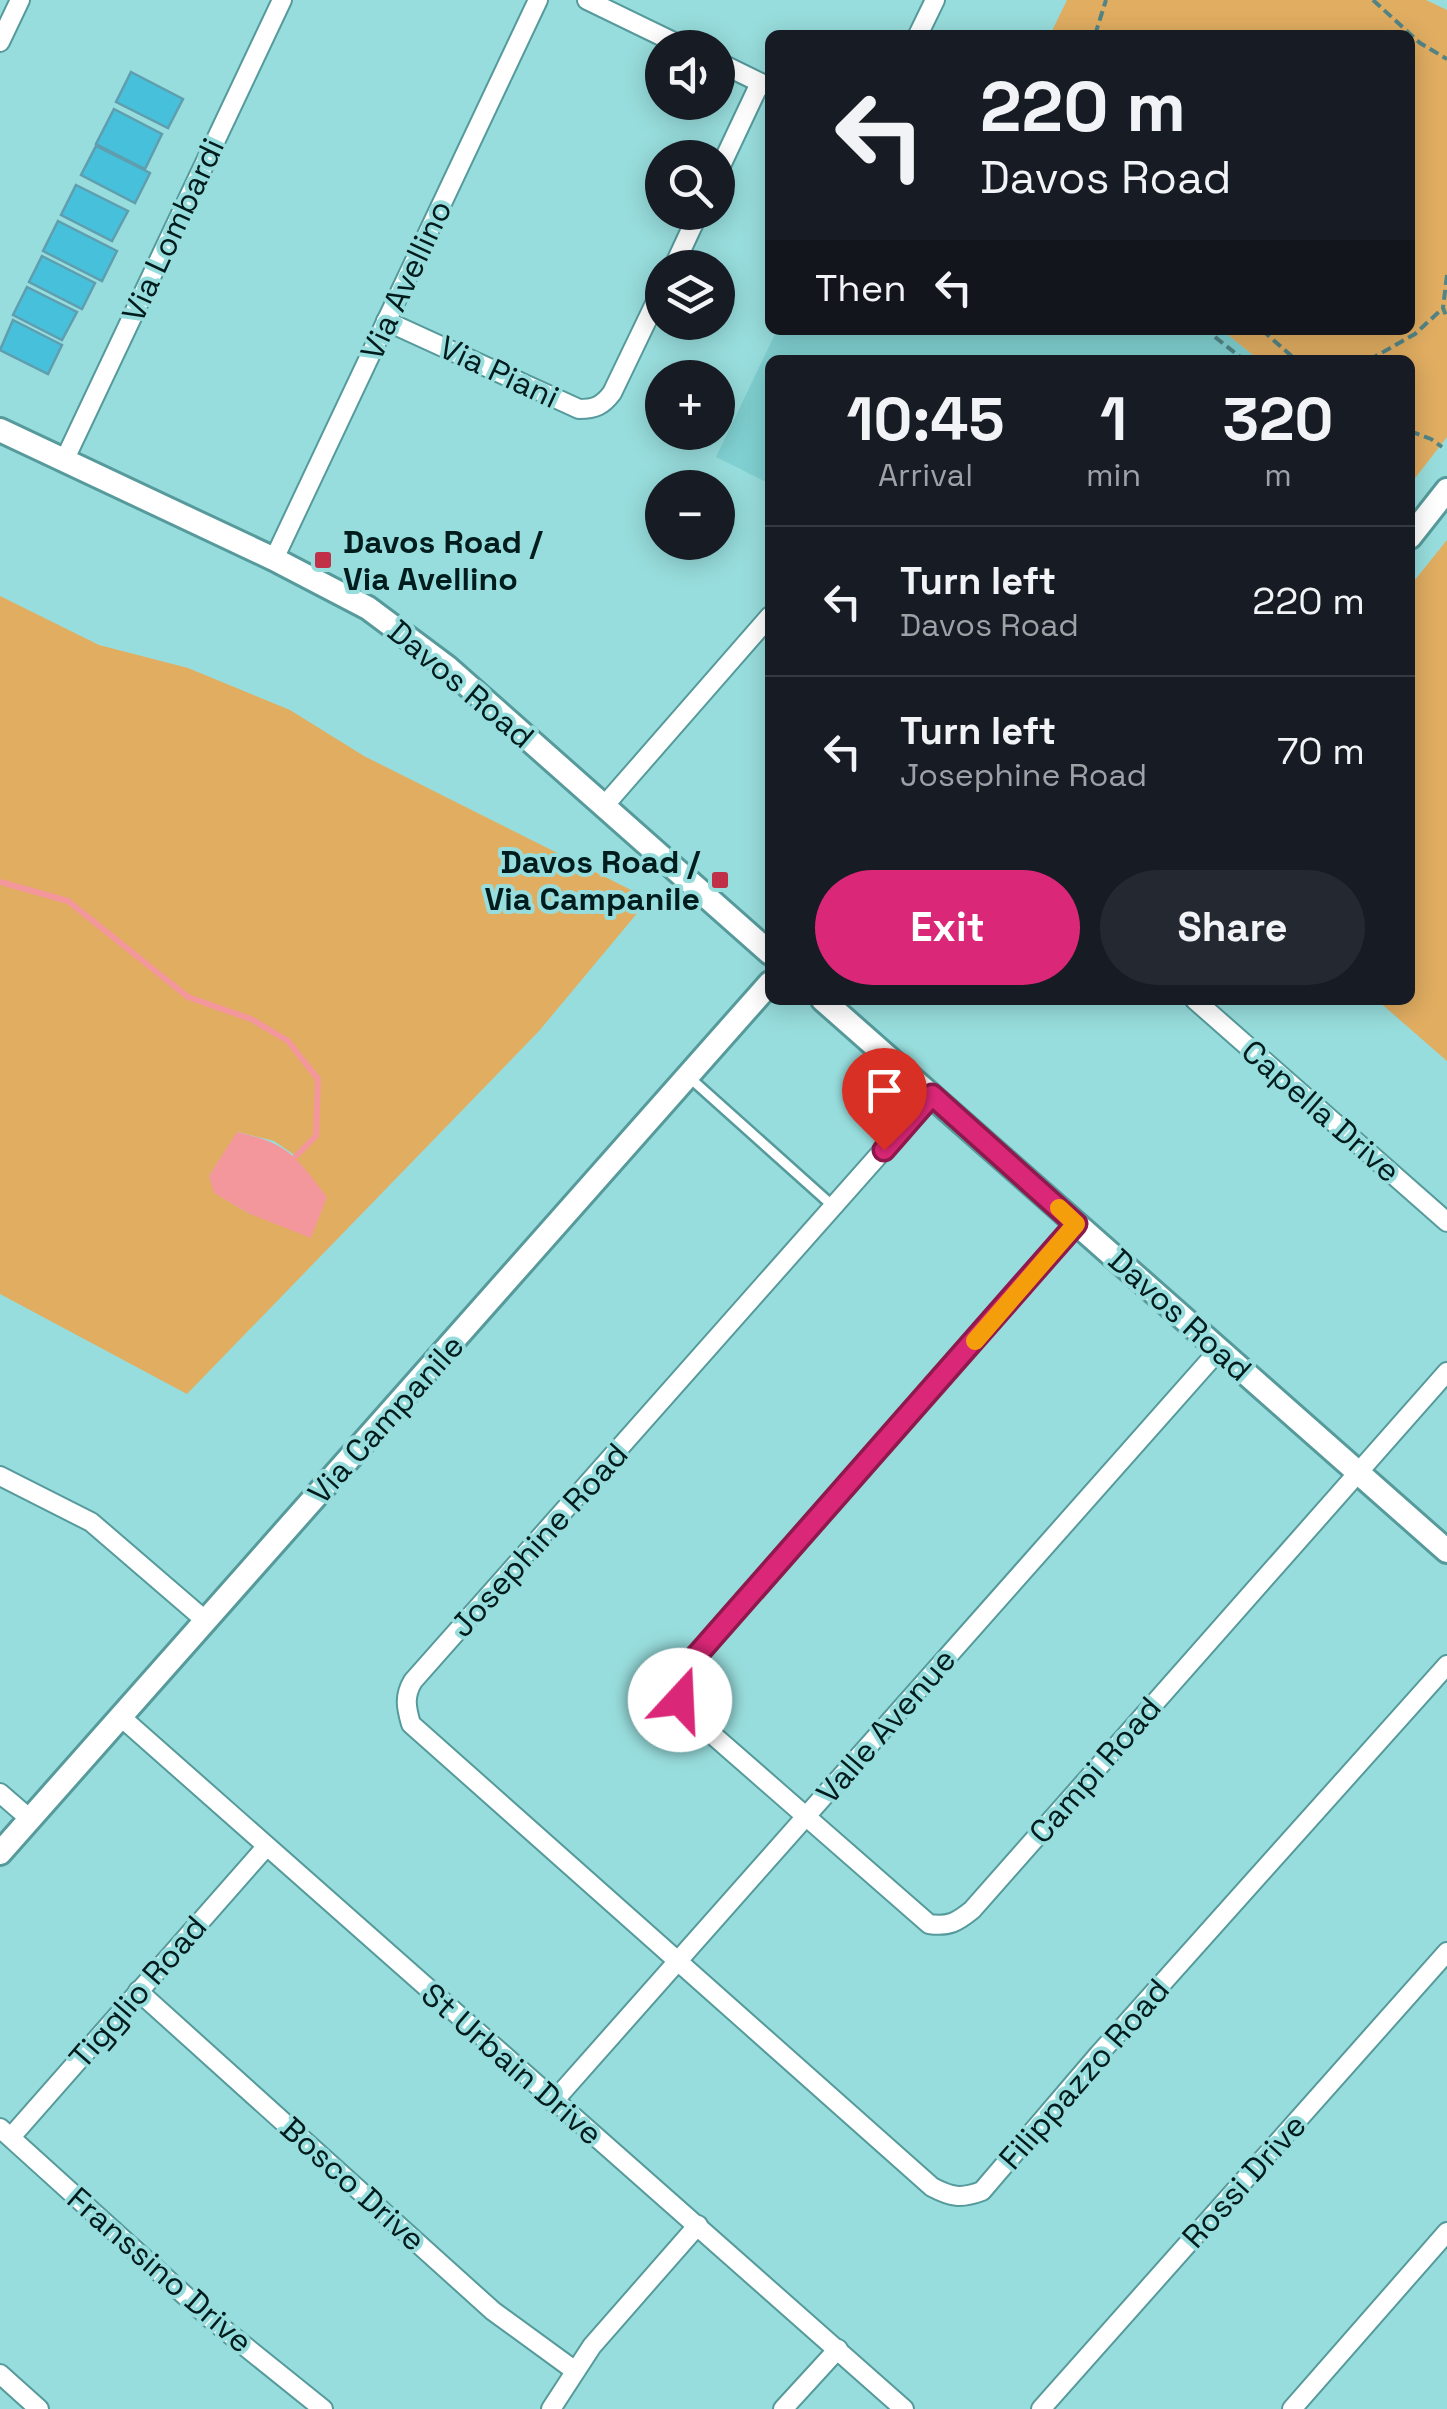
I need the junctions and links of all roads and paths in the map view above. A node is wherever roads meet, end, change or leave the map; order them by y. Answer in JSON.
{"nodes":[{"id":1,"x":20,"y":0,"type":"edge"},
{"id":2,"x":282,"y":0,"type":"edge"},
{"id":3,"x":538,"y":0,"type":"edge"},
{"id":4,"x":587,"y":0,"type":"edge"},
{"id":5,"x":935,"y":0,"type":"edge"},
{"id":6,"x":1106,"y":0,"type":"edge"},
{"id":7,"x":1372,"y":0,"type":"edge"},
{"id":8,"x":649,"y":30,"type":"edge"},
{"id":9,"x":920,"y":30,"type":"edge"},
{"id":10,"x":1097,"y":30,"type":"edge"},
{"id":11,"x":1405,"y":30,"type":"edge"},
{"id":12,"x":1415,"y":39,"type":"edge"},
{"id":13,"x":0,"y":42,"type":"edge"},
{"id":14,"x":1447,"y":60,"type":"edge"},
{"id":15,"x":735,"y":70,"type":"edge"},
{"id":16,"x":765,"y":85,"type":"edge"},
{"id":17,"x":735,"y":141,"type":"edge"},
{"id":18,"x":1447,"y":274,"type":"edge"},
{"id":19,"x":1443,"y":308,"type":"junction"},
{"id":20,"x":1447,"y":318,"type":"edge"},
{"id":21,"x":386,"y":321,"type":"junction"},
{"id":22,"x":645,"y":324,"type":"edge"},
{"id":23,"x":1415,"y":331,"type":"edge"},
{"id":24,"x":1268,"y":335,"type":"edge"},
{"id":25,"x":1411,"y":335,"type":"edge"},
{"id":26,"x":1215,"y":337,"type":"dead end"},
{"id":27,"x":1238,"y":355,"type":"edge"},
{"id":28,"x":1290,"y":355,"type":"edge"},
{"id":29,"x":1380,"y":355,"type":"edge"},
{"id":30,"x":0,"y":430,"type":"edge"},
{"id":31,"x":1415,"y":433,"type":"edge"},
{"id":32,"x":1442,"y":447,"type":"dead end"},
{"id":33,"x":64,"y":461,"type":"junction"},
{"id":34,"x":1447,"y":490,"type":"edge"},
{"id":35,"x":1415,"y":531,"type":"edge"},
{"id":36,"x":274,"y":559,"type":"junction"},
{"id":37,"x":765,"y":622,"type":"edge"},
{"id":38,"x":604,"y":806,"type":"junction"},
{"id":39,"x":765,"y":949,"type":"edge"},
{"id":40,"x":765,"y":989,"type":"edge"},
{"id":41,"x":828,"y":1005,"type":"edge"},
{"id":42,"x":1202,"y":1005,"type":"edge"},
{"id":43,"x":688,"y":1077,"type":"junction"},
{"id":44,"x":932,"y":1095,"type":"junction"},
{"id":45,"x":834,"y":1206,"type":"junction"},
{"id":46,"x":1447,"y":1222,"type":"edge"},
{"id":47,"x":1076,"y":1224,"type":"junction"},
{"id":48,"x":1219,"y":1350,"type":"junction"},
{"id":49,"x":1447,"y":1372,"type":"edge"},
{"id":50,"x":1358,"y":1473,"type":"junction"},
{"id":51,"x":0,"y":1476,"type":"edge"},
{"id":52,"x":1447,"y":1551,"type":"edge"},
{"id":53,"x":206,"y":1620,"type":"junction"},
{"id":54,"x":1447,"y":1664,"type":"edge"},
{"id":55,"x":121,"y":1717,"type":"junction"},
{"id":56,"x":0,"y":1792,"type":"edge"},
{"id":57,"x":806,"y":1818,"type":"junction"},
{"id":58,"x":30,"y":1819,"type":"junction"},
{"id":59,"x":266,"y":1847,"type":"junction"},
{"id":60,"x":0,"y":1853,"type":"edge"},
{"id":61,"x":1447,"y":1952,"type":"edge"},
{"id":62,"x":678,"y":1962,"type":"junction"},
{"id":63,"x":138,"y":1991,"type":"junction"},
{"id":64,"x":553,"y":2102,"type":"junction"},
{"id":65,"x":5,"y":2132,"type":"edge"},
{"id":66,"x":698,"y":2225,"type":"junction"},
{"id":67,"x":1447,"y":2232,"type":"edge"},
{"id":68,"x":838,"y":2349,"type":"junction"},
{"id":69,"x":574,"y":2370,"type":"junction"},
{"id":70,"x":0,"y":2374,"type":"edge"},
{"id":71,"x":39,"y":2409,"type":"edge"},
{"id":72,"x":323,"y":2409,"type":"edge"},
{"id":73,"x":551,"y":2409,"type":"edge"},
{"id":74,"x":784,"y":2409,"type":"edge"},
{"id":75,"x":904,"y":2409,"type":"edge"},
{"id":76,"x":1041,"y":2409,"type":"edge"},
{"id":77,"x":1292,"y":2409,"type":"edge"}],
"edges":[{"from":1,"to":13,"type":"street"},
{"from":2,"to":33,"type":"street","name":"Via Lombardi"},
{"from":3,"to":21,"type":"street","name":"Via Avellino"},
{"from":4,"to":8,"type":"street"},
{"from":5,"to":9,"type":"street"},
{"from":6,"to":10,"type":"path"},
{"from":7,"to":11,"type":"path"},
{"from":12,"to":14,"type":"path"},
{"from":15,"to":16,"type":"street"},
{"from":16,"to":17,"type":"street"},
{"from":18,"to":19,"type":"path"},
{"from":19,"to":20,"type":"path"},
{"from":19,"to":23,"type":"path"},
{"from":21,"to":22,"type":"street","name":"Via Piani"},
{"from":21,"to":36,"type":"street","name":"Via Avellino"},
{"from":24,"to":28,"type":"path"},
{"from":25,"to":29,"type":"path"},
{"from":26,"to":27,"type":"path"},
{"from":30,"to":33,"type":"street","name":"Davos Road"},
{"from":31,"to":32,"type":"path"},
{"from":33,"to":36,"type":"street","name":"Davos Road"},
{"from":34,"to":35,"type":"street"},
{"from":36,"to":38,"type":"street","name":"Davos Road"},
{"from":37,"to":38,"type":"street"},
{"from":38,"to":39,"type":"street","name":"Davos Road"},
{"from":40,"to":43,"type":"street","name":"Via Campanile"},
{"from":41,"to":44,"type":"street","name":"Davos Road"},
{"from":42,"to":46,"type":"street","name":"Capella Drive"},
{"from":43,"to":45,"type":"lane"},
{"from":43,"to":53,"type":"street","name":"Via Campanile"},
{"from":44,"to":45,"type":"street","name":"Josephine Road"},
{"from":44,"to":47,"type":"street","name":"Davos Road"},
{"from":45,"to":62,"type":"street","name":"Josephine Road"},
{"from":47,"to":48,"type":"street","name":"Davos Road"},
{"from":47,"to":57,"type":"street","name":"Campi Road"},
{"from":48,"to":50,"type":"street","name":"Davos Road"},
{"from":48,"to":57,"type":"street","name":"Valle Avenue"},
{"from":49,"to":50,"type":"street"},
{"from":50,"to":52,"type":"street","name":"Davos Road"},
{"from":50,"to":57,"type":"street","name":"Campi Road"},
{"from":51,"to":53,"type":"street"},
{"from":53,"to":55,"type":"street","name":"Via Campanile"},
{"from":54,"to":62,"type":"street","name":"Filippazzo Road"},
{"from":55,"to":58,"type":"street","name":"Via Campanile"},
{"from":55,"to":59,"type":"street","name":"St Urbain Drive"},
{"from":56,"to":58,"type":"street"},
{"from":57,"to":62,"type":"street","name":"Valle Avenue"},
{"from":58,"to":60,"type":"street","name":"Via Campanile"},
{"from":59,"to":63,"type":"street","name":"Tigglio Road"},
{"from":59,"to":64,"type":"street","name":"St Urbain Drive"},
{"from":61,"to":76,"type":"street","name":"Rossi Drive"},
{"from":62,"to":64,"type":"street","name":"Valle Avenue"},
{"from":63,"to":65,"type":"street","name":"Tigglio Road"},
{"from":63,"to":69,"type":"street","name":"Bosco Drive"},
{"from":64,"to":66,"type":"street","name":"St Urbain Drive"},
{"from":65,"to":72,"type":"street","name":"Franssino Drive"},
{"from":66,"to":68,"type":"street","name":"St Urbain Drive"},
{"from":66,"to":69,"type":"street"},
{"from":67,"to":77,"type":"street"},
{"from":68,"to":74,"type":"street"},
{"from":68,"to":75,"type":"street","name":"St Urbain Drive"},
{"from":69,"to":73,"type":"street"},
{"from":70,"to":71,"type":"street"}]}
